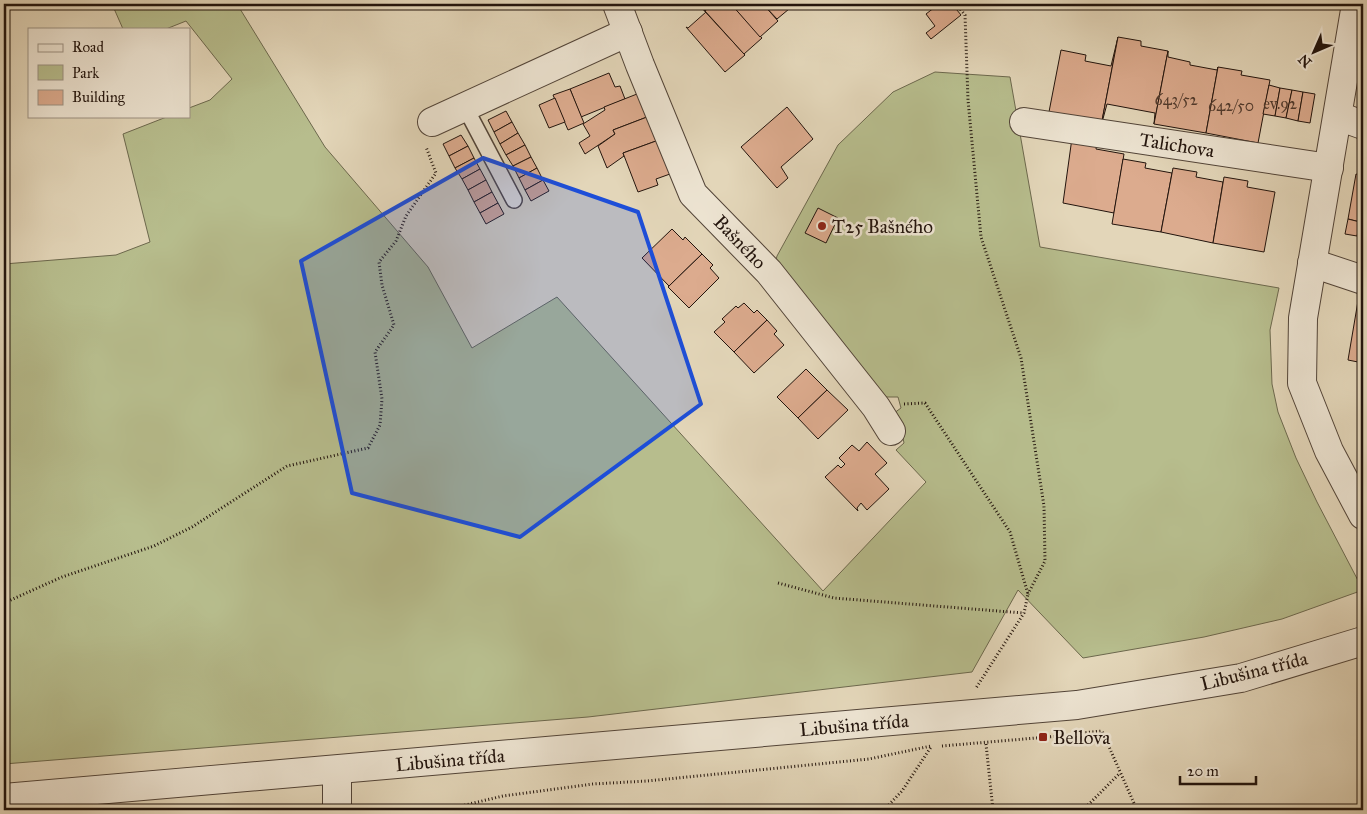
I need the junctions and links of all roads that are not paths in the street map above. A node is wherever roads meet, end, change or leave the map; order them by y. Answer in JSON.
{"nodes":[{"id":1,"x":1356,"y":4,"type":"edge"},
{"id":2,"x":626,"y":14,"type":"edge"},
{"id":3,"x":464,"y":107,"type":"junction"},
{"id":4,"x":1351,"y":120,"type":"edge"},
{"id":5,"x":432,"y":122,"type":"road end"},
{"id":6,"x":1024,"y":122,"type":"dead end"},
{"id":7,"x":1329,"y":168,"type":"junction"},
{"id":8,"x":514,"y":200,"type":"dead end"},
{"id":9,"x":1312,"y":263,"type":"junction"},
{"id":10,"x":1363,"y":280,"type":"edge"},
{"id":11,"x":891,"y":431,"type":"dead end"},
{"id":12,"x":1363,"y":515,"type":"edge"},
{"id":13,"x":1363,"y":641,"type":"edge"},
{"id":14,"x":337,"y":770,"type":"junction"},
{"id":15,"x":4,"y":798,"type":"edge"},
{"id":16,"x":337,"y":810,"type":"edge"}],
"edges":[{"from":1,"to":4,"type":"street"},
{"from":2,"to":3,"type":"street","name":"Bašného"},
{"from":2,"to":11,"type":"street","name":"Bašného"},
{"from":3,"to":5,"type":"street","name":"Bašného"},
{"from":3,"to":8,"type":"lane"},
{"from":4,"to":7,"type":"street"},
{"from":6,"to":7,"type":"street","name":"Talichova"},
{"from":7,"to":9,"type":"street"},
{"from":9,"to":10,"type":"street"},
{"from":9,"to":12,"type":"street"},
{"from":13,"to":14,"type":"street","name":"Libušina třída"},
{"from":14,"to":15,"type":"street","name":"Libušina třída"},
{"from":14,"to":16,"type":"street"}]}
